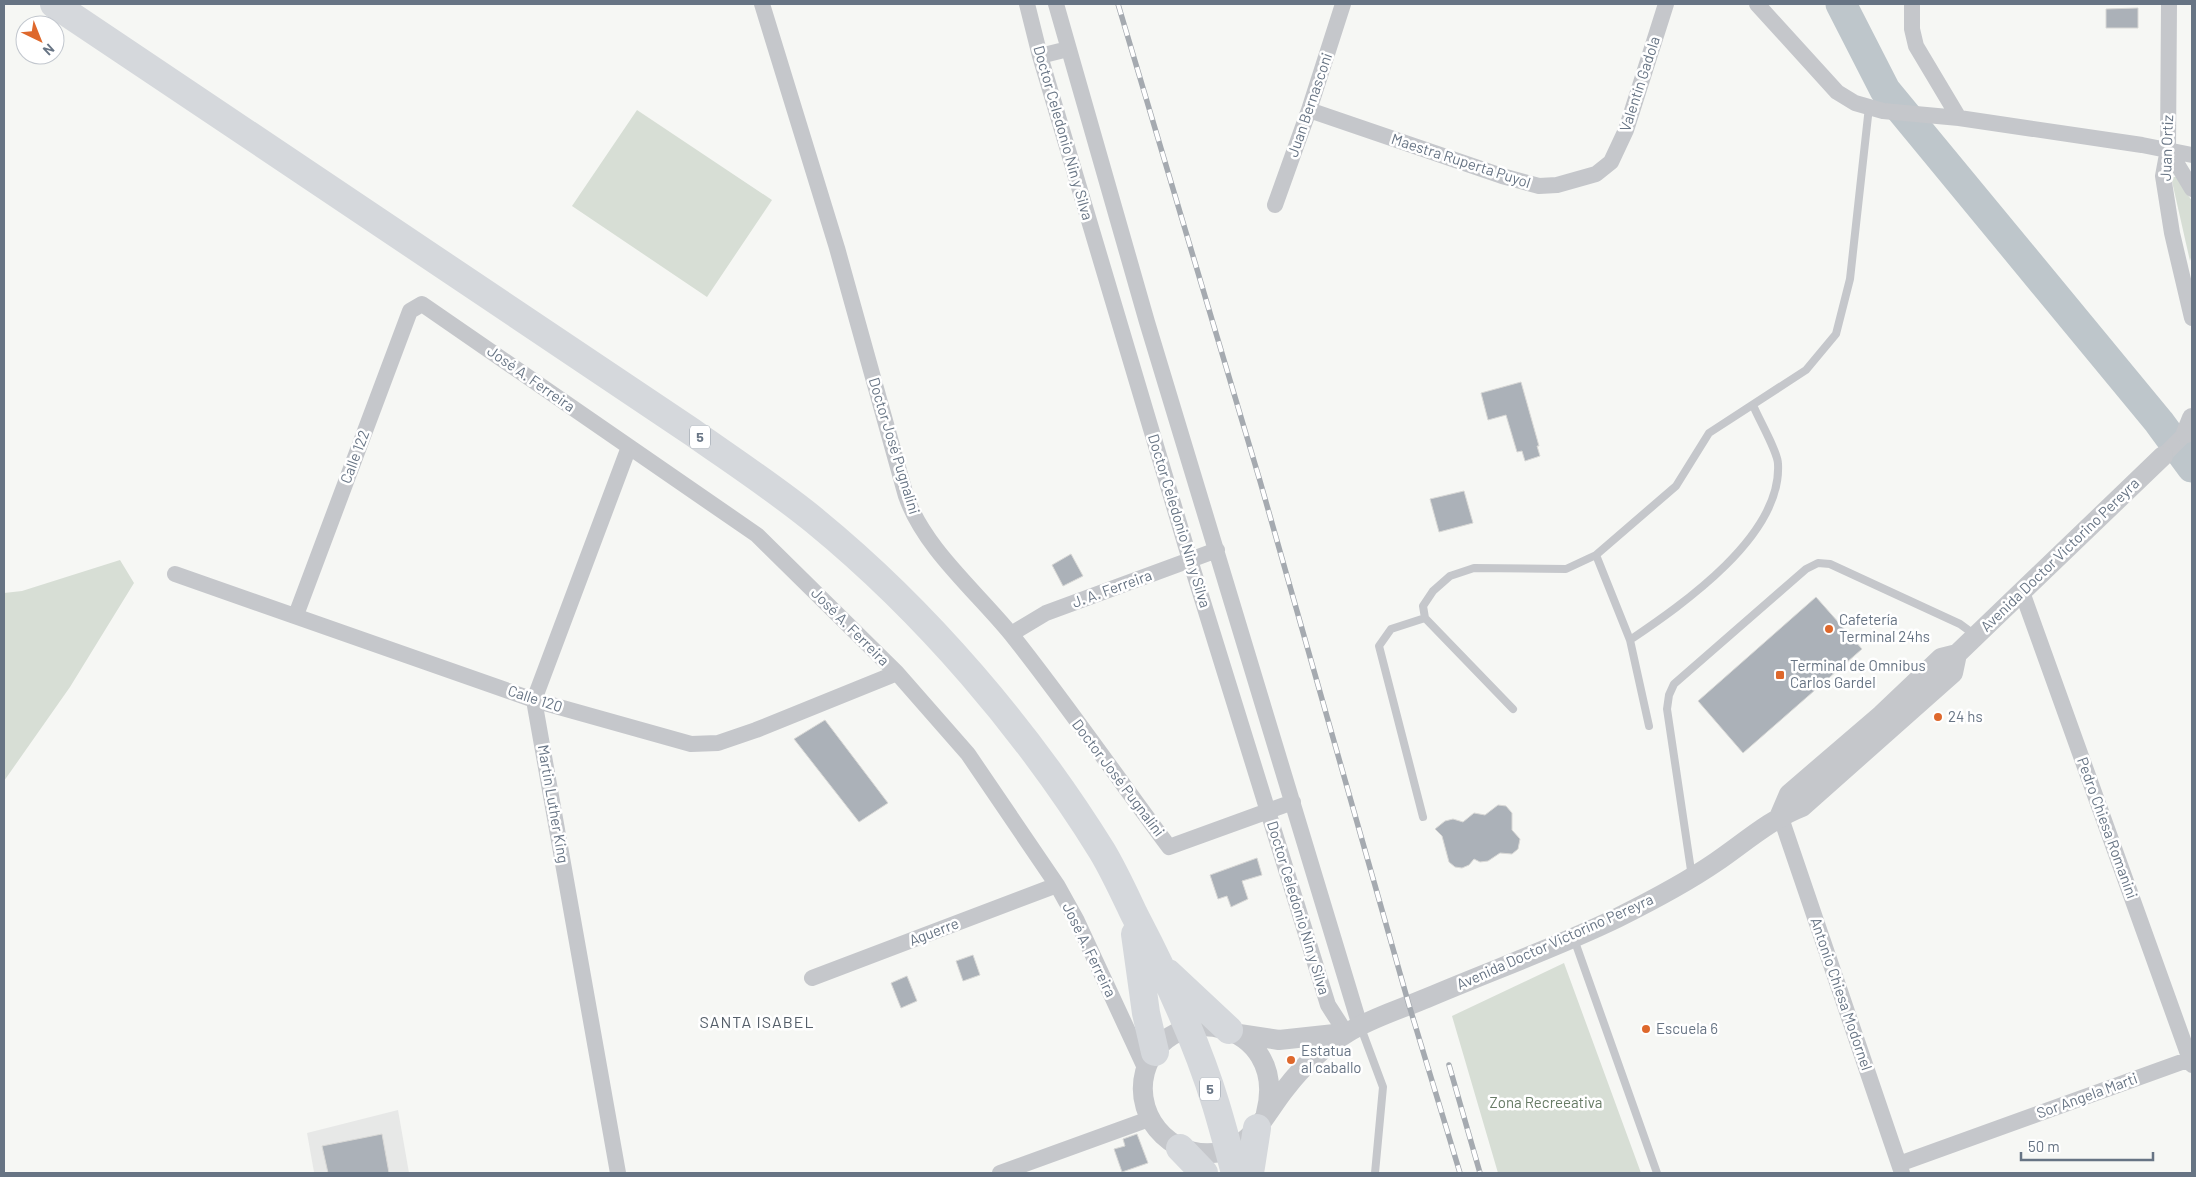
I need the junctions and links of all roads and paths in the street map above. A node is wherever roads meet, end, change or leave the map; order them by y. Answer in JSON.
{"nodes":[{"id":1,"x":54,"y":4,"type":"edge"},
{"id":2,"x":762,"y":4,"type":"edge"},
{"id":3,"x":1027,"y":4,"type":"edge"},
{"id":4,"x":1056,"y":4,"type":"edge"},
{"id":5,"x":1343,"y":4,"type":"edge"},
{"id":6,"x":1666,"y":4,"type":"edge"},
{"id":7,"x":1759,"y":4,"type":"edge"},
{"id":8,"x":1912,"y":4,"type":"edge"},
{"id":9,"x":2169,"y":4,"type":"edge"},
{"id":10,"x":1068,"y":49,"type":"junction"},
{"id":11,"x":1040,"y":56,"type":"junction"},
{"id":12,"x":1876,"y":109,"type":"junction"},
{"id":13,"x":1309,"y":110,"type":"junction"},
{"id":14,"x":1959,"y":118,"type":"junction"},
{"id":15,"x":2168,"y":149,"type":"junction"},
{"id":16,"x":2192,"y":155,"type":"edge"},
{"id":17,"x":1611,"y":162,"type":"joint"},
{"id":18,"x":2192,"y":189,"type":"edge"},
{"id":19,"x":1275,"y":206,"type":"dead end"},
{"id":20,"x":2192,"y":272,"type":"edge"},
{"id":21,"x":2185,"y":293,"type":"junction"},
{"id":22,"x":422,"y":304,"type":"joint"},
{"id":23,"x":2192,"y":318,"type":"edge"},
{"id":24,"x":1148,"y":322,"type":"junction"},
{"id":25,"x":1121,"y":330,"type":"junction"},
{"id":26,"x":1752,"y":405,"type":"junction"},
{"id":27,"x":2190,"y":427,"type":"edge"},
{"id":28,"x":629,"y":447,"type":"junction"},
{"id":29,"x":2163,"y":456,"type":"joint"},
{"id":30,"x":1217,"y":550,"type":"junction"},
{"id":31,"x":1596,"y":555,"type":"junction"},
{"id":32,"x":1190,"y":560,"type":"junction"},
{"id":33,"x":175,"y":574,"type":"dead end"},
{"id":34,"x":2022,"y":592,"type":"junction"},
{"id":35,"x":296,"y":615,"type":"junction"},
{"id":36,"x":1425,"y":618,"type":"junction"},
{"id":37,"x":1011,"y":634,"type":"junction"},
{"id":38,"x":1976,"y":636,"type":"junction"},
{"id":39,"x":1630,"y":640,"type":"junction"},
{"id":40,"x":897,"y":673,"type":"junction"},
{"id":41,"x":534,"y":700,"type":"junction"},
{"id":42,"x":1513,"y":709,"type":"dead end"},
{"id":43,"x":1648,"y":726,"type":"dead end"},
{"id":44,"x":1293,"y":802,"type":"junction"},
{"id":45,"x":1268,"y":811,"type":"junction"},
{"id":46,"x":1780,"y":815,"type":"junction"},
{"id":47,"x":1423,"y":817,"type":"dead end"},
{"id":48,"x":1692,"y":878,"type":"junction"},
{"id":49,"x":1057,"y":885,"type":"junction"},
{"id":50,"x":1130,"y":905,"type":"junction"},
{"id":51,"x":1573,"y":937,"type":"junction"},
{"id":52,"x":1161,"y":966,"type":"junction"},
{"id":53,"x":812,"y":978,"type":"dead end"},
{"id":54,"x":1188,"y":1029,"type":"junction"},
{"id":55,"x":1353,"y":1029,"type":"junction"},
{"id":56,"x":1234,"y":1032,"type":"junction"},
{"id":57,"x":1150,"y":1061,"type":"junction"},
{"id":58,"x":2191,"y":1062,"type":"edge"},
{"id":59,"x":1150,"y":1119,"type":"junction"},
{"id":60,"x":1262,"y":1121,"type":"junction"},
{"id":61,"x":1180,"y":1148,"type":"junction"},
{"id":62,"x":1232,"y":1161,"type":"edge"},
{"id":63,"x":1901,"y":1169,"type":"edge"},
{"id":64,"x":618,"y":1173,"type":"edge"},
{"id":65,"x":1000,"y":1173,"type":"edge"},
{"id":66,"x":1204,"y":1173,"type":"edge"},
{"id":67,"x":1250,"y":1173,"type":"edge"},
{"id":68,"x":1376,"y":1173,"type":"edge"},
{"id":69,"x":1657,"y":1173,"type":"edge"}],
"edges":[{"from":1,"to":50,"type":"highway","number":"5"},
{"from":2,"to":37,"type":"street","name":"Doctor José Pugnalini"},
{"from":3,"to":11,"type":"street","name":"Doctor Celedonio Nin y Silva"},
{"from":4,"to":10,"type":"street","name":"Doctor Celedonio Nin y Silva"},
{"from":5,"to":13,"type":"street","name":"Juan Bernasconi"},
{"from":6,"to":17,"type":"street","name":"Valentín Gadola"},
{"from":7,"to":12,"type":"street"},
{"from":8,"to":14,"type":"street"},
{"from":9,"to":15,"type":"street","name":"Juan Ortiz"},
{"from":10,"to":11,"type":"street"},
{"from":10,"to":24,"type":"street","name":"Doctor Celedonio Nin y Silva"},
{"from":11,"to":25,"type":"street","name":"Doctor Celedonio Nin y Silva"},
{"from":12,"to":14,"type":"street"},
{"from":12,"to":26,"type":"lane"},
{"from":13,"to":17,"type":"street","name":"Maestra Ruperta Puyol"},
{"from":13,"to":19,"type":"street","name":"Juan Bernasconi"},
{"from":14,"to":15,"type":"street"},
{"from":15,"to":16,"type":"street"},
{"from":15,"to":18,"type":"street"},
{"from":15,"to":21,"type":"street","name":"Juan Ortiz"},
{"from":20,"to":21,"type":"street"},
{"from":21,"to":23,"type":"street","name":"Juan Ortiz"},
{"from":22,"to":28,"type":"street","name":"José A. Ferreira"},
{"from":22,"to":35,"type":"street","name":"Calle 122"},
{"from":24,"to":25,"type":"street"},
{"from":24,"to":30,"type":"street","name":"Doctor Celedonio Nin y Silva"},
{"from":25,"to":32,"type":"street","name":"Doctor Celedonio Nin y Silva"},
{"from":26,"to":31,"type":"lane"},
{"from":26,"to":39,"type":"lane"},
{"from":27,"to":29,"type":"street"},
{"from":28,"to":40,"type":"street","name":"José A. Ferreira"},
{"from":28,"to":41,"type":"street"},
{"from":29,"to":34,"type":"street","name":"Avenida Doctor Victorino Pereyra"},
{"from":30,"to":32,"type":"street","name":"J. A. Ferreira"},
{"from":30,"to":44,"type":"street","name":"Doctor Celedonio Nin y Silva"},
{"from":31,"to":36,"type":"lane"},
{"from":31,"to":39,"type":"lane"},
{"from":32,"to":37,"type":"street","name":"J. A. Ferreira"},
{"from":32,"to":45,"type":"street","name":"Doctor Celedonio Nin y Silva"},
{"from":33,"to":35,"type":"street","name":"Calle 120"},
{"from":34,"to":38,"type":"street","name":"Avenida Doctor Victorino Pereyra"},
{"from":34,"to":58,"type":"street","name":"Pedro Chiesa Romanini"},
{"from":35,"to":41,"type":"street","name":"Calle 120"},
{"from":36,"to":42,"type":"lane"},
{"from":36,"to":47,"type":"lane"},
{"from":37,"to":45,"type":"street","name":"Doctor José Pugnalini"},
{"from":38,"to":46,"type":"street","name":"Avenida Doctor Victorino Pereyra"},
{"from":38,"to":48,"type":"lane"},
{"from":39,"to":43,"type":"lane"},
{"from":40,"to":41,"type":"street","name":"Calle 120"},
{"from":40,"to":49,"type":"street","name":"José A. Ferreira"},
{"from":41,"to":64,"type":"street","name":"Martin Luther King"},
{"from":44,"to":45,"type":"street"},
{"from":44,"to":55,"type":"street","name":"Doctor Celedonio Nin y Silva"},
{"from":45,"to":55,"type":"street","name":"Doctor Celedonio Nin y Silva"},
{"from":46,"to":48,"type":"street","name":"Avenida Doctor Victorino Pereyra"},
{"from":46,"to":63,"type":"street","name":"Antonio Chiesa Modornel"},
{"from":48,"to":51,"type":"street","name":"Avenida Doctor Victorino Pereyra"},
{"from":49,"to":53,"type":"street","name":"Aguerre"},
{"from":49,"to":57,"type":"street","name":"José A. Ferreira"},
{"from":50,"to":52,"type":"highway","number":"5"},
{"from":50,"to":57,"type":"highway"},
{"from":51,"to":55,"type":"street","name":"Avenida Doctor Victorino Pereyra"},
{"from":51,"to":69,"type":"lane"},
{"from":52,"to":54,"type":"highway","number":"5"},
{"from":52,"to":56,"type":"highway"},
{"from":54,"to":56,"type":"street"},
{"from":54,"to":57,"type":"street"},
{"from":54,"to":62,"type":"highway","number":"5"},
{"from":55,"to":56,"type":"street"},
{"from":55,"to":60,"type":"street"},
{"from":55,"to":68,"type":"lane"},
{"from":56,"to":60,"type":"street"},
{"from":57,"to":59,"type":"street"},
{"from":58,"to":63,"type":"street","name":"Sor Angela Marti"},
{"from":59,"to":61,"type":"street"},
{"from":59,"to":65,"type":"street"},
{"from":60,"to":62,"type":"street"},
{"from":60,"to":67,"type":"highway"},
{"from":61,"to":62,"type":"street"},
{"from":61,"to":66,"type":"highway"}]}
